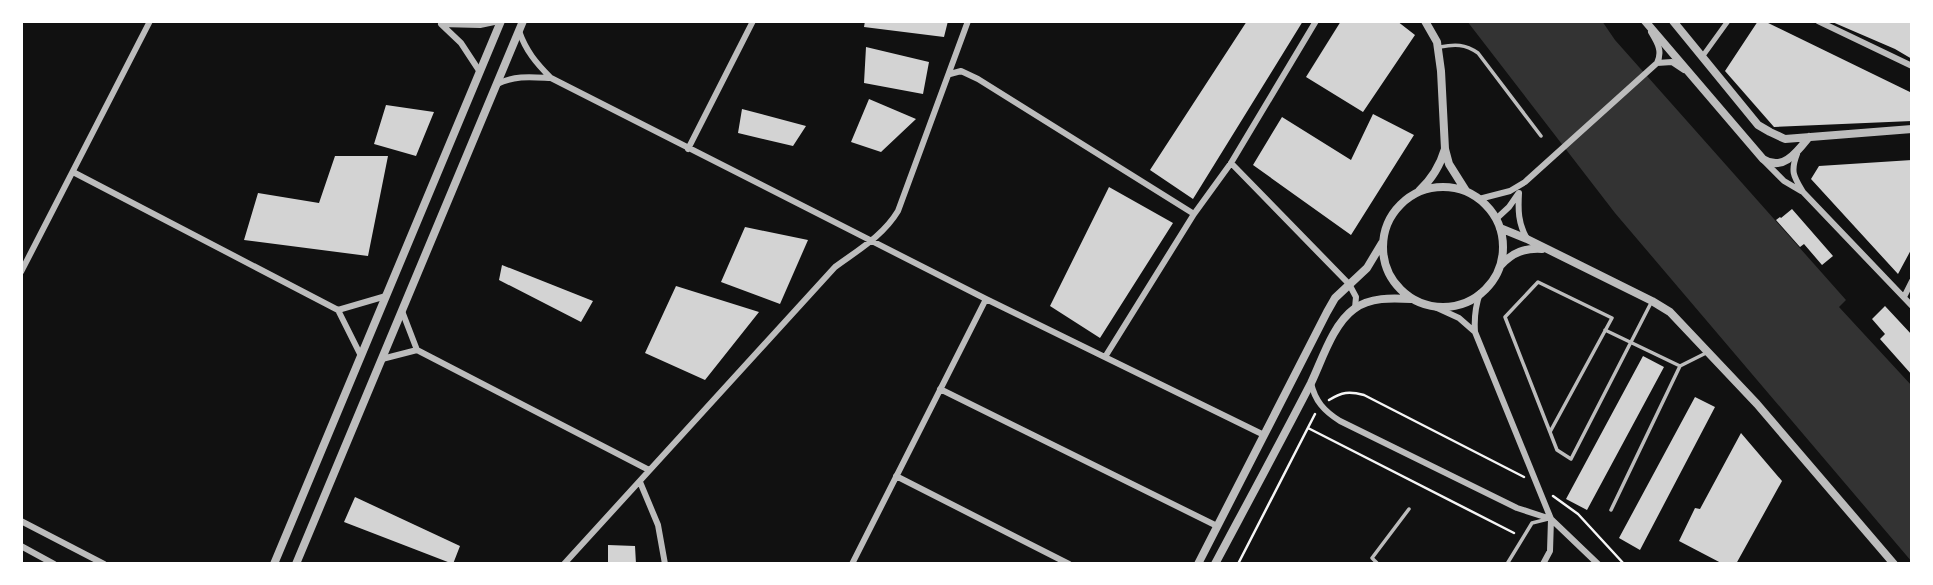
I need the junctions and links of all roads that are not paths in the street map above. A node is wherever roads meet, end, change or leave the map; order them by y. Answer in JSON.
{"nodes":[{"id":1,"x":150,"y":21,"type":"edge"},
{"id":2,"x":500,"y":21,"type":"edge"},
{"id":3,"x":523,"y":21,"type":"edge"},
{"id":4,"x":753,"y":21,"type":"edge"},
{"id":5,"x":968,"y":21,"type":"edge"},
{"id":6,"x":1316,"y":21,"type":"edge"},
{"id":7,"x":1425,"y":21,"type":"edge"},
{"id":8,"x":1645,"y":21,"type":"edge"},
{"id":9,"x":1673,"y":21,"type":"edge"},
{"id":10,"x":1728,"y":21,"type":"edge"},
{"id":11,"x":1818,"y":21,"type":"edge"},
{"id":12,"x":438,"y":22,"type":"edge"},
{"id":13,"x":519,"y":31,"type":"junction"},
{"id":14,"x":1438,"y":48,"type":"junction"},
{"id":15,"x":1702,"y":57,"type":"junction"},
{"id":16,"x":1657,"y":63,"type":"junction"},
{"id":17,"x":1912,"y":66,"type":"edge"},
{"id":18,"x":480,"y":72,"type":"junction"},
{"id":19,"x":950,"y":74,"type":"junction"},
{"id":20,"x":1693,"y":77,"type":"junction"},
{"id":21,"x":551,"y":78,"type":"junction"},
{"id":22,"x":497,"y":84,"type":"junction"},
{"id":23,"x":1912,"y":129,"type":"edge"},
{"id":24,"x":1541,"y":136,"type":"dead end"},
{"id":25,"x":1809,"y":137,"type":"junction"},
{"id":26,"x":688,"y":149,"type":"junction"},
{"id":27,"x":1445,"y":149,"type":"junction"},
{"id":28,"x":1797,"y":154,"type":"junction"},
{"id":29,"x":1763,"y":159,"type":"junction"},
{"id":30,"x":1231,"y":163,"type":"junction"},
{"id":31,"x":73,"y":172,"type":"junction"},
{"id":32,"x":1525,"y":182,"type":"junction"},
{"id":33,"x":1466,"y":191,"type":"junction"},
{"id":34,"x":1419,"y":192,"type":"junction"},
{"id":35,"x":1519,"y":192,"type":"junction"},
{"id":36,"x":1803,"y":192,"type":"junction"},
{"id":37,"x":1479,"y":199,"type":"junction"},
{"id":38,"x":1194,"y":214,"type":"junction"},
{"id":39,"x":1496,"y":219,"type":"junction"},
{"id":40,"x":1500,"y":228,"type":"junction"},
{"id":41,"x":1527,"y":239,"type":"junction"},
{"id":42,"x":872,"y":240,"type":"junction"},
{"id":43,"x":1382,"y":243,"type":"junction"},
{"id":44,"x":1555,"y":253,"type":"junction"},
{"id":45,"x":1499,"y":267,"type":"junction"},
{"id":46,"x":21,"y":272,"type":"edge"},
{"id":47,"x":1912,"y":281,"type":"edge"},
{"id":48,"x":1349,"y":284,"type":"junction"},
{"id":49,"x":1480,"y":293,"type":"junction"},
{"id":50,"x":386,"y":296,"type":"junction"},
{"id":51,"x":1904,"y":298,"type":"junction"},
{"id":52,"x":986,"y":299,"type":"junction"},
{"id":53,"x":1413,"y":299,"type":"junction"},
{"id":54,"x":1652,"y":301,"type":"junction"},
{"id":55,"x":1912,"y":306,"type":"edge"},
{"id":56,"x":1435,"y":307,"type":"junction"},
{"id":57,"x":1355,"y":308,"type":"junction"},
{"id":58,"x":338,"y":310,"type":"junction"},
{"id":59,"x":402,"y":311,"type":"junction"},
{"id":60,"x":1605,"y":330,"type":"junction"},
{"id":61,"x":1475,"y":332,"type":"junction"},
{"id":62,"x":1632,"y":342,"type":"junction"},
{"id":63,"x":417,"y":350,"type":"junction"},
{"id":64,"x":1707,"y":352,"type":"junction"},
{"id":65,"x":361,"y":356,"type":"junction"},
{"id":66,"x":1105,"y":357,"type":"junction"},
{"id":67,"x":382,"y":359,"type":"junction"},
{"id":68,"x":1680,"y":366,"type":"junction"},
{"id":69,"x":1311,"y":382,"type":"junction"},
{"id":70,"x":940,"y":389,"type":"junction"},
{"id":71,"x":1550,"y":432,"type":"junction"},
{"id":72,"x":1264,"y":435,"type":"junction"},
{"id":73,"x":649,"y":470,"type":"junction"},
{"id":74,"x":896,"y":476,"type":"junction"},
{"id":75,"x":640,"y":482,"type":"junction"},
{"id":76,"x":1409,"y":509,"type":"dead end"},
{"id":77,"x":1611,"y":510,"type":"dead end"},
{"id":78,"x":1551,"y":519,"type":"junction"},
{"id":79,"x":21,"y":521,"type":"edge"},
{"id":80,"x":1217,"y":526,"type":"junction"},
{"id":81,"x":21,"y":547,"type":"edge"},
{"id":82,"x":54,"y":564,"type":"edge"},
{"id":83,"x":104,"y":564,"type":"edge"},
{"id":84,"x":274,"y":564,"type":"edge"},
{"id":85,"x":296,"y":564,"type":"edge"},
{"id":86,"x":564,"y":564,"type":"edge"},
{"id":87,"x":665,"y":564,"type":"edge"},
{"id":88,"x":852,"y":564,"type":"edge"},
{"id":89,"x":1069,"y":564,"type":"edge"},
{"id":90,"x":1198,"y":564,"type":"edge"},
{"id":91,"x":1216,"y":564,"type":"edge"},
{"id":92,"x":1378,"y":564,"type":"edge"},
{"id":93,"x":1507,"y":564,"type":"edge"},
{"id":94,"x":1543,"y":564,"type":"edge"},
{"id":95,"x":1598,"y":564,"type":"edge"},
{"id":96,"x":1894,"y":564,"type":"edge"}],
"edges":[{"from":1,"to":31,"type":"street"},
{"from":2,"to":12,"type":"street"},
{"from":2,"to":18,"type":"street"},
{"from":3,"to":13,"type":"street"},
{"from":4,"to":26,"type":"street"},
{"from":5,"to":19,"type":"street"},
{"from":6,"to":30,"type":"street"},
{"from":7,"to":14,"type":"street"},
{"from":8,"to":16,"type":"street"},
{"from":8,"to":20,"type":"street"},
{"from":9,"to":15,"type":"street"},
{"from":10,"to":15,"type":"street"},
{"from":11,"to":17,"type":"street"},
{"from":12,"to":18,"type":"street"},
{"from":13,"to":21,"type":"street"},
{"from":13,"to":22,"type":"street"},
{"from":14,"to":24,"type":"lane"},
{"from":14,"to":27,"type":"street"},
{"from":15,"to":25,"type":"street"},
{"from":16,"to":20,"type":"street"},
{"from":16,"to":32,"type":"street"},
{"from":18,"to":50,"type":"street"},
{"from":19,"to":38,"type":"street"},
{"from":19,"to":42,"type":"street"},
{"from":20,"to":29,"type":"street"},
{"from":21,"to":22,"type":"street"},
{"from":21,"to":26,"type":"street"},
{"from":22,"to":59,"type":"street"},
{"from":23,"to":25,"type":"street"},
{"from":25,"to":28,"type":"street"},
{"from":26,"to":42,"type":"street"},
{"from":27,"to":33,"type":"street"},
{"from":27,"to":34,"type":"street"},
{"from":28,"to":29,"type":"street"},
{"from":28,"to":36,"type":"street"},
{"from":29,"to":36,"type":"street"},
{"from":30,"to":38,"type":"street"},
{"from":30,"to":48,"type":"street"},
{"from":31,"to":46,"type":"street"},
{"from":31,"to":58,"type":"street"},
{"from":32,"to":35,"type":"street"},
{"from":32,"to":37,"type":"street"},
{"from":33,"to":34,"type":"street"},
{"from":33,"to":37,"type":"street"},
{"from":34,"to":43,"type":"street"},
{"from":35,"to":39,"type":"street"},
{"from":35,"to":41,"type":"street"},
{"from":36,"to":51,"type":"street"},
{"from":37,"to":39,"type":"street"},
{"from":38,"to":66,"type":"street"},
{"from":39,"to":40,"type":"street"},
{"from":40,"to":41,"type":"street"},
{"from":40,"to":45,"type":"street"},
{"from":41,"to":44,"type":"street"},
{"from":42,"to":52,"type":"street"},
{"from":42,"to":73,"type":"street"},
{"from":43,"to":48,"type":"street"},
{"from":43,"to":53,"type":"street"},
{"from":44,"to":45,"type":"street"},
{"from":44,"to":54,"type":"street"},
{"from":45,"to":49,"type":"street"},
{"from":47,"to":51,"type":"street"},
{"from":48,"to":57,"type":"street"},
{"from":48,"to":72,"type":"street"},
{"from":49,"to":56,"type":"street"},
{"from":49,"to":61,"type":"street"},
{"from":50,"to":58,"type":"street"},
{"from":50,"to":65,"type":"street"},
{"from":51,"to":55,"type":"street"},
{"from":52,"to":66,"type":"street"},
{"from":52,"to":70,"type":"street"},
{"from":53,"to":56,"type":"street"},
{"from":53,"to":57,"type":"street"},
{"from":54,"to":62,"type":"lane"},
{"from":54,"to":64,"type":"street"},
{"from":56,"to":61,"type":"street"},
{"from":57,"to":69,"type":"street"},
{"from":58,"to":65,"type":"street"},
{"from":59,"to":63,"type":"street"},
{"from":59,"to":67,"type":"street"},
{"from":60,"to":62,"type":"lane"},
{"from":60,"to":71,"type":"lane"},
{"from":60,"to":71,"type":"lane"},
{"from":61,"to":78,"type":"street"},
{"from":62,"to":68,"type":"lane"},
{"from":62,"to":71,"type":"lane"},
{"from":63,"to":67,"type":"street"},
{"from":63,"to":73,"type":"street"},
{"from":64,"to":68,"type":"lane"},
{"from":64,"to":96,"type":"street"},
{"from":65,"to":84,"type":"street"},
{"from":66,"to":72,"type":"street"},
{"from":67,"to":85,"type":"street"},
{"from":68,"to":77,"type":"lane"},
{"from":69,"to":78,"type":"street"},
{"from":69,"to":91,"type":"street"},
{"from":70,"to":74,"type":"street"},
{"from":70,"to":80,"type":"street"},
{"from":72,"to":80,"type":"street"},
{"from":73,"to":75,"type":"street"},
{"from":74,"to":88,"type":"street"},
{"from":74,"to":89,"type":"street"},
{"from":75,"to":86,"type":"street"},
{"from":75,"to":87,"type":"street"},
{"from":76,"to":92,"type":"lane"},
{"from":78,"to":93,"type":"lane"},
{"from":78,"to":94,"type":"street"},
{"from":78,"to":95,"type":"street"},
{"from":79,"to":83,"type":"street"},
{"from":80,"to":90,"type":"street"},
{"from":81,"to":82,"type":"street"}]}
